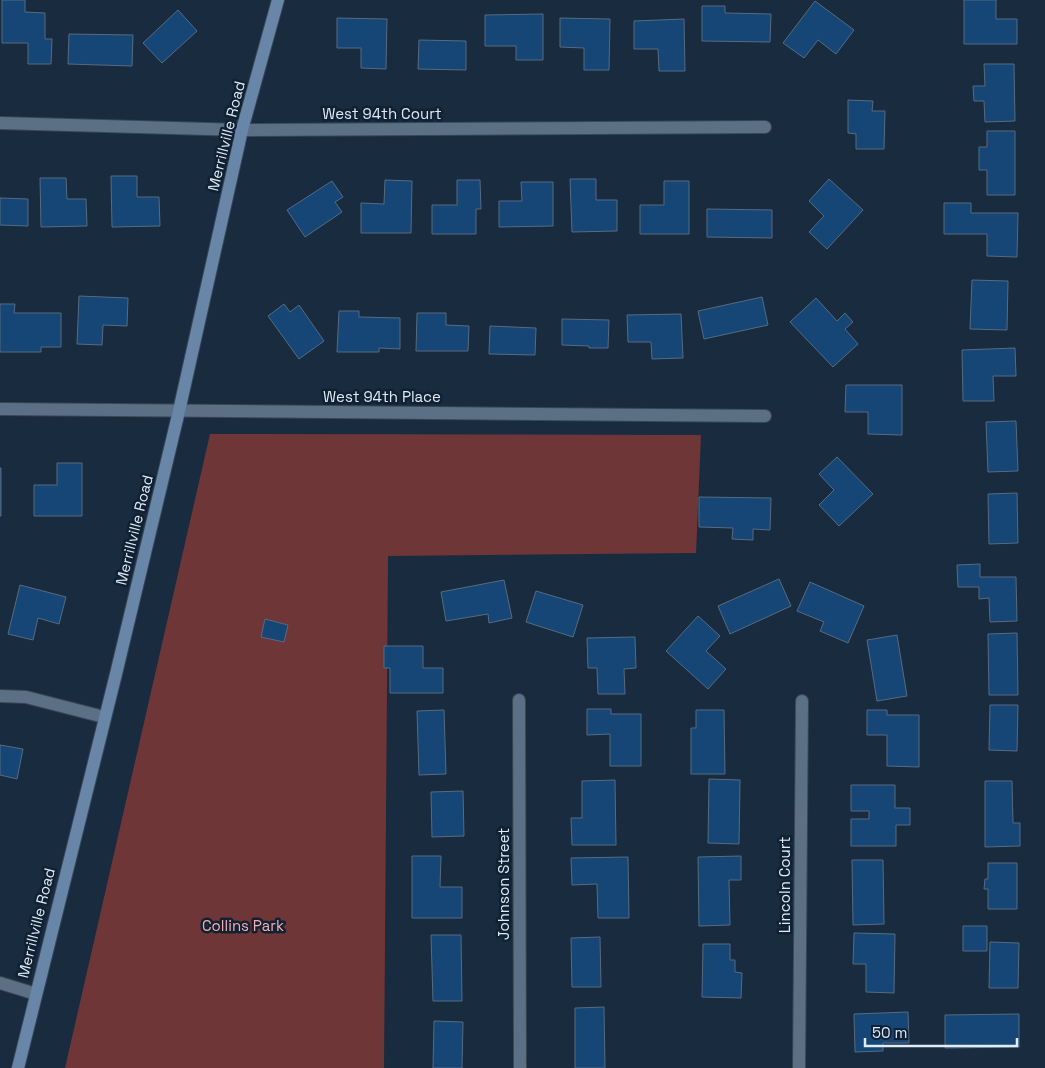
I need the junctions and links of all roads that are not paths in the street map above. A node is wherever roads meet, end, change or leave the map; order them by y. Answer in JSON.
{"nodes":[{"id":1,"x":278,"y":0,"type":"edge"},
{"id":2,"x":0,"y":123,"type":"edge"},
{"id":3,"x":765,"y":127,"type":"dead end"},
{"id":4,"x":242,"y":130,"type":"junction"},
{"id":5,"x":0,"y":409,"type":"edge"},
{"id":6,"x":179,"y":411,"type":"junction"},
{"id":7,"x":765,"y":416,"type":"dead end"},
{"id":8,"x":0,"y":696,"type":"edge"},
{"id":9,"x":519,"y":700,"type":"dead end"},
{"id":10,"x":802,"y":701,"type":"dead end"},
{"id":11,"x":104,"y":717,"type":"junction"},
{"id":12,"x":0,"y":983,"type":"edge"},
{"id":13,"x":36,"y":994,"type":"junction"},
{"id":14,"x":18,"y":1068,"type":"edge"},
{"id":15,"x":520,"y":1068,"type":"edge"},
{"id":16,"x":799,"y":1068,"type":"edge"}],
"edges":[{"from":1,"to":4,"type":"street","name":"Merrillville Road"},
{"from":2,"to":4,"type":"street","name":"West 94th Court"},
{"from":3,"to":4,"type":"street","name":"West 94th Court"},
{"from":4,"to":6,"type":"street","name":"Merrillville Road"},
{"from":5,"to":6,"type":"street","name":"West 94th Place"},
{"from":6,"to":7,"type":"street","name":"West 94th Place"},
{"from":6,"to":11,"type":"street","name":"Merrillville Road"},
{"from":8,"to":11,"type":"street"},
{"from":9,"to":15,"type":"street","name":"Johnson Street"},
{"from":10,"to":16,"type":"street","name":"Lincoln Court"},
{"from":11,"to":13,"type":"street","name":"Merrillville Road"},
{"from":12,"to":13,"type":"street"},
{"from":13,"to":14,"type":"street","name":"Merrillville Road"}]}
